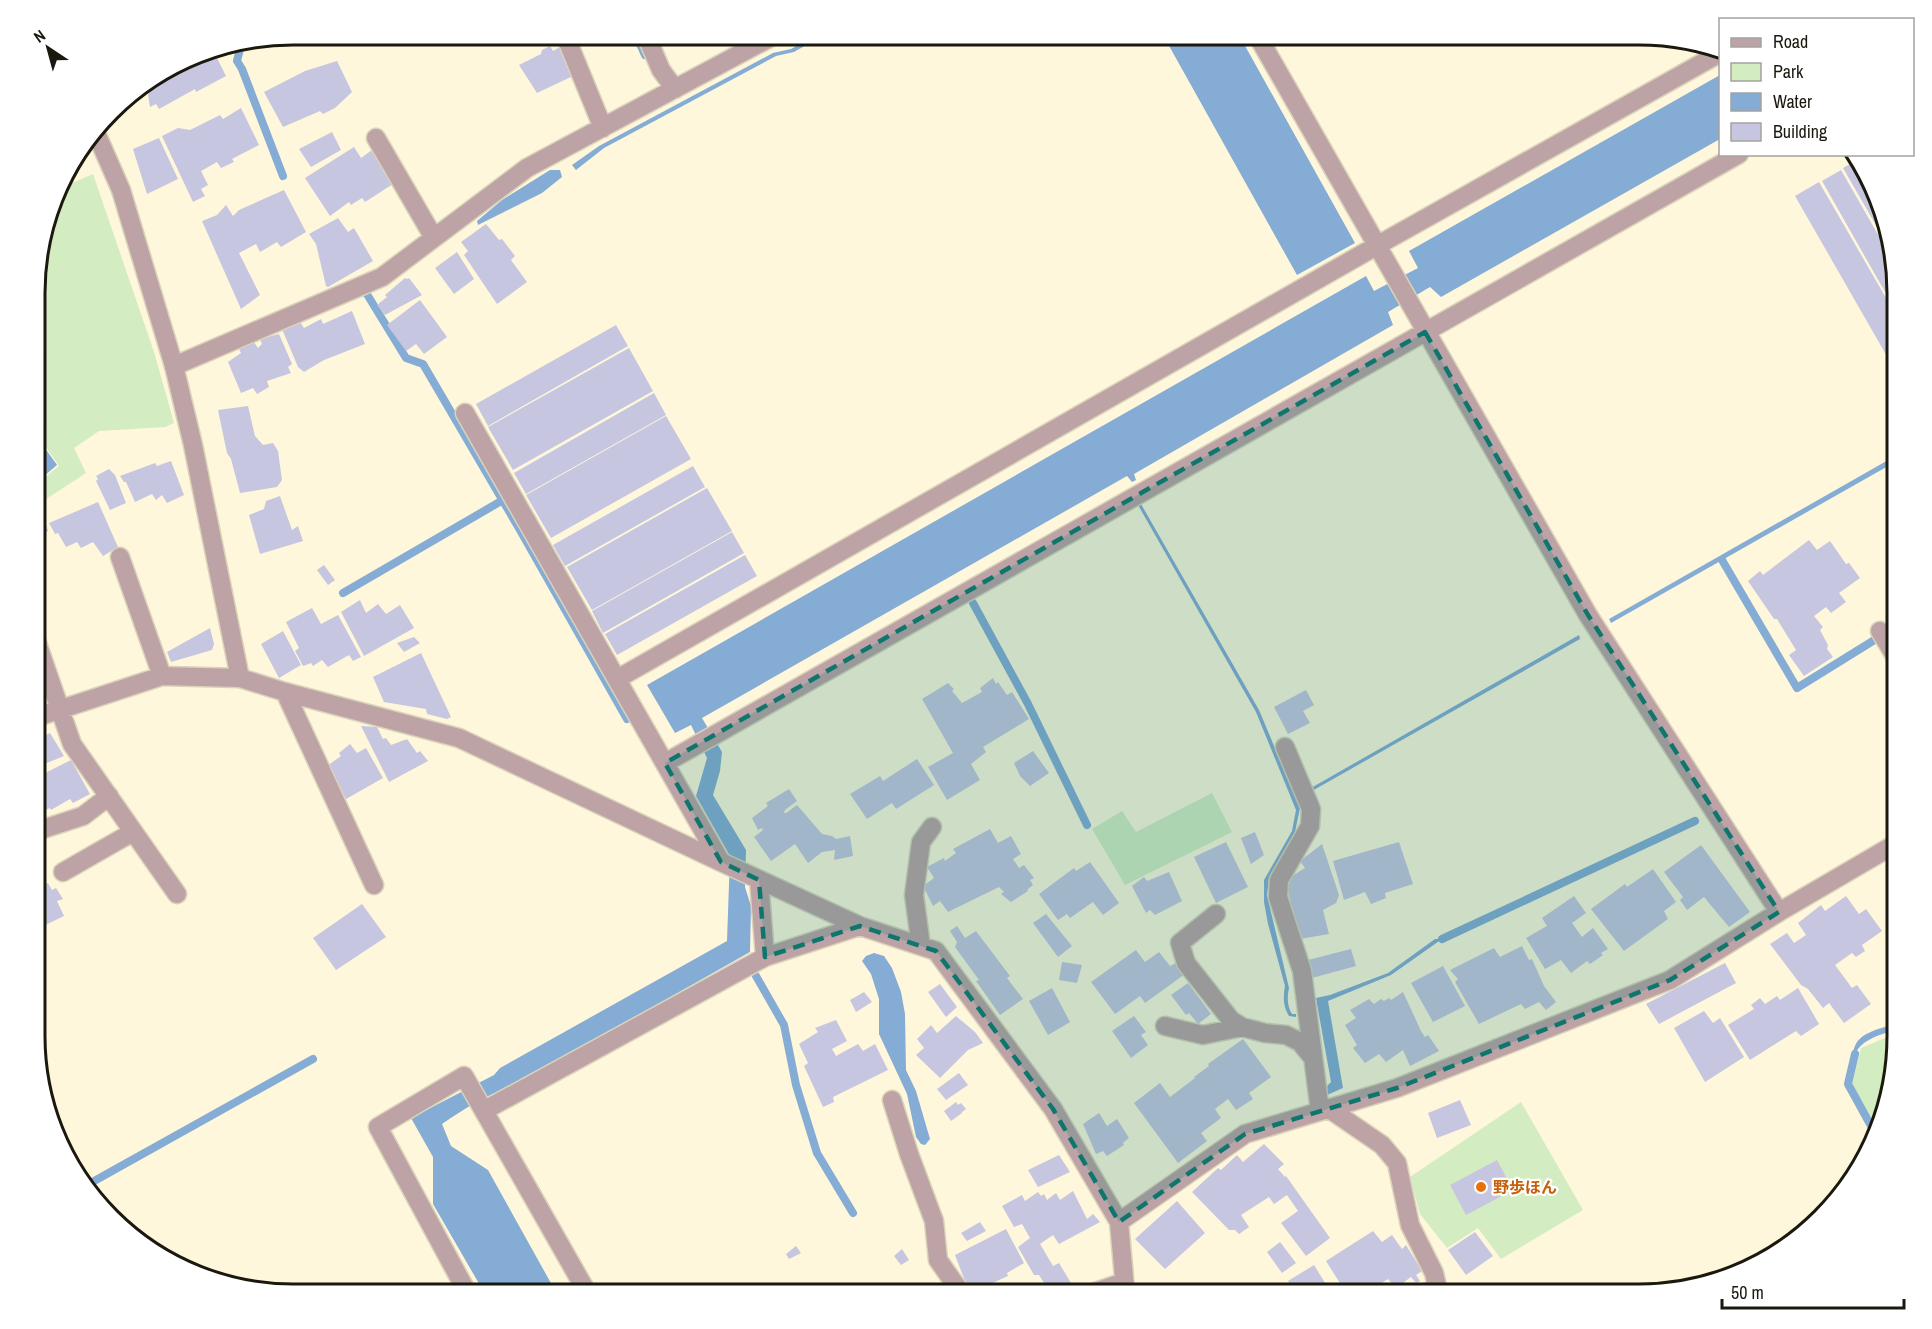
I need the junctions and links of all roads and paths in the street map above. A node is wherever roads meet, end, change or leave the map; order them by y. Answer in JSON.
{"nodes":[{"id":1,"x":569,"y":45,"type":"edge"},
{"id":2,"x":650,"y":45,"type":"edge"},
{"id":3,"x":756,"y":45,"type":"edge"},
{"id":4,"x":1263,"y":45,"type":"edge"},
{"id":5,"x":1714,"y":56,"type":"edge"},
{"id":6,"x":675,"y":89,"type":"junction"},
{"id":7,"x":603,"y":128,"type":"junction"},
{"id":8,"x":376,"y":138,"type":"dead end"},
{"id":9,"x":99,"y":139,"type":"edge"},
{"id":10,"x":1735,"y":156,"type":"edge"},
{"id":11,"x":434,"y":238,"type":"junction"},
{"id":12,"x":1378,"y":245,"type":"junction"},
{"id":13,"x":1425,"y":332,"type":"junction"},
{"id":14,"x":174,"y":366,"type":"junction"},
{"id":15,"x":465,"y":413,"type":"dead end"},
{"id":16,"x":120,"y":557,"type":"dead end"},
{"id":17,"x":1880,"y":631,"type":"dead end"},
{"id":18,"x":1887,"y":643,"type":"edge"},
{"id":19,"x":45,"y":667,"type":"edge"},
{"id":20,"x":162,"y":676,"type":"junction"},
{"id":21,"x":240,"y":678,"type":"junction"},
{"id":22,"x":617,"y":679,"type":"junction"},
{"id":23,"x":285,"y":692,"type":"junction"},
{"id":24,"x":59,"y":710,"type":"junction"},
{"id":25,"x":45,"y":714,"type":"edge"},
{"id":26,"x":1285,"y":747,"type":"dead end"},
{"id":27,"x":664,"y":763,"type":"junction"},
{"id":28,"x":109,"y":796,"type":"junction"},
{"id":29,"x":932,"y":827,"type":"dead end"},
{"id":30,"x":45,"y":828,"type":"edge"},
{"id":31,"x":134,"y":832,"type":"junction"},
{"id":32,"x":1887,"y":849,"type":"edge"},
{"id":33,"x":721,"y":862,"type":"junction"},
{"id":34,"x":63,"y":872,"type":"dead end"},
{"id":35,"x":759,"y":879,"type":"junction"},
{"id":36,"x":374,"y":885,"type":"dead end"},
{"id":37,"x":177,"y":894,"type":"dead end"},
{"id":38,"x":1779,"y":912,"type":"junction"},
{"id":39,"x":1216,"y":914,"type":"dead end"},
{"id":40,"x":860,"y":926,"type":"junction"},
{"id":41,"x":921,"y":946,"type":"junction"},
{"id":42,"x":765,"y":957,"type":"junction"},
{"id":43,"x":1165,"y":1026,"type":"dead end"},
{"id":44,"x":1242,"y":1027,"type":"junction"},
{"id":45,"x":1313,"y":1058,"type":"junction"},
{"id":46,"x":892,"y":1100,"type":"dead end"},
{"id":47,"x":485,"y":1110,"type":"junction"},
{"id":48,"x":1324,"y":1110,"type":"junction"},
{"id":49,"x":1119,"y":1222,"type":"junction"},
{"id":50,"x":463,"y":1284,"type":"edge"},
{"id":51,"x":582,"y":1284,"type":"edge"},
{"id":52,"x":955,"y":1284,"type":"edge"},
{"id":53,"x":1126,"y":1284,"type":"edge"},
{"id":54,"x":1437,"y":1284,"type":"edge"}],
"edges":[{"from":1,"to":7,"type":"street"},
{"from":2,"to":6,"type":"street"},
{"from":3,"to":6,"type":"street"},
{"from":4,"to":12,"type":"street"},
{"from":5,"to":12,"type":"street"},
{"from":6,"to":7,"type":"street"},
{"from":7,"to":11,"type":"street"},
{"from":8,"to":11,"type":"street"},
{"from":9,"to":14,"type":"street"},
{"from":10,"to":13,"type":"street"},
{"from":11,"to":14,"type":"street"},
{"from":12,"to":13,"type":"street"},
{"from":12,"to":22,"type":"street"},
{"from":13,"to":27,"type":"street"},
{"from":13,"to":38,"type":"street"},
{"from":14,"to":21,"type":"street"},
{"from":15,"to":22,"type":"street"},
{"from":16,"to":20,"type":"street"},
{"from":17,"to":18,"type":"street"},
{"from":19,"to":24,"type":"street"},
{"from":20,"to":21,"type":"street"},
{"from":20,"to":24,"type":"street"},
{"from":21,"to":23,"type":"street"},
{"from":22,"to":27,"type":"street"},
{"from":23,"to":33,"type":"street"},
{"from":23,"to":36,"type":"street"},
{"from":24,"to":25,"type":"street"},
{"from":24,"to":28,"type":"street"},
{"from":26,"to":45,"type":"street"},
{"from":27,"to":33,"type":"street"},
{"from":28,"to":30,"type":"street"},
{"from":28,"to":31,"type":"street"},
{"from":29,"to":41,"type":"street"},
{"from":31,"to":34,"type":"street"},
{"from":31,"to":37,"type":"street"},
{"from":32,"to":38,"type":"street"},
{"from":33,"to":35,"type":"street"},
{"from":35,"to":40,"type":"street"},
{"from":35,"to":42,"type":"street"},
{"from":38,"to":48,"type":"street"},
{"from":39,"to":44,"type":"street"},
{"from":40,"to":41,"type":"street"},
{"from":40,"to":42,"type":"street"},
{"from":41,"to":49,"type":"street"},
{"from":42,"to":47,"type":"street"},
{"from":43,"to":44,"type":"street"},
{"from":44,"to":45,"type":"street"},
{"from":45,"to":48,"type":"street"},
{"from":46,"to":52,"type":"street"},
{"from":47,"to":50,"type":"street"},
{"from":47,"to":51,"type":"street"},
{"from":48,"to":49,"type":"street"},
{"from":48,"to":54,"type":"street"},
{"from":49,"to":53,"type":"street"}]}
